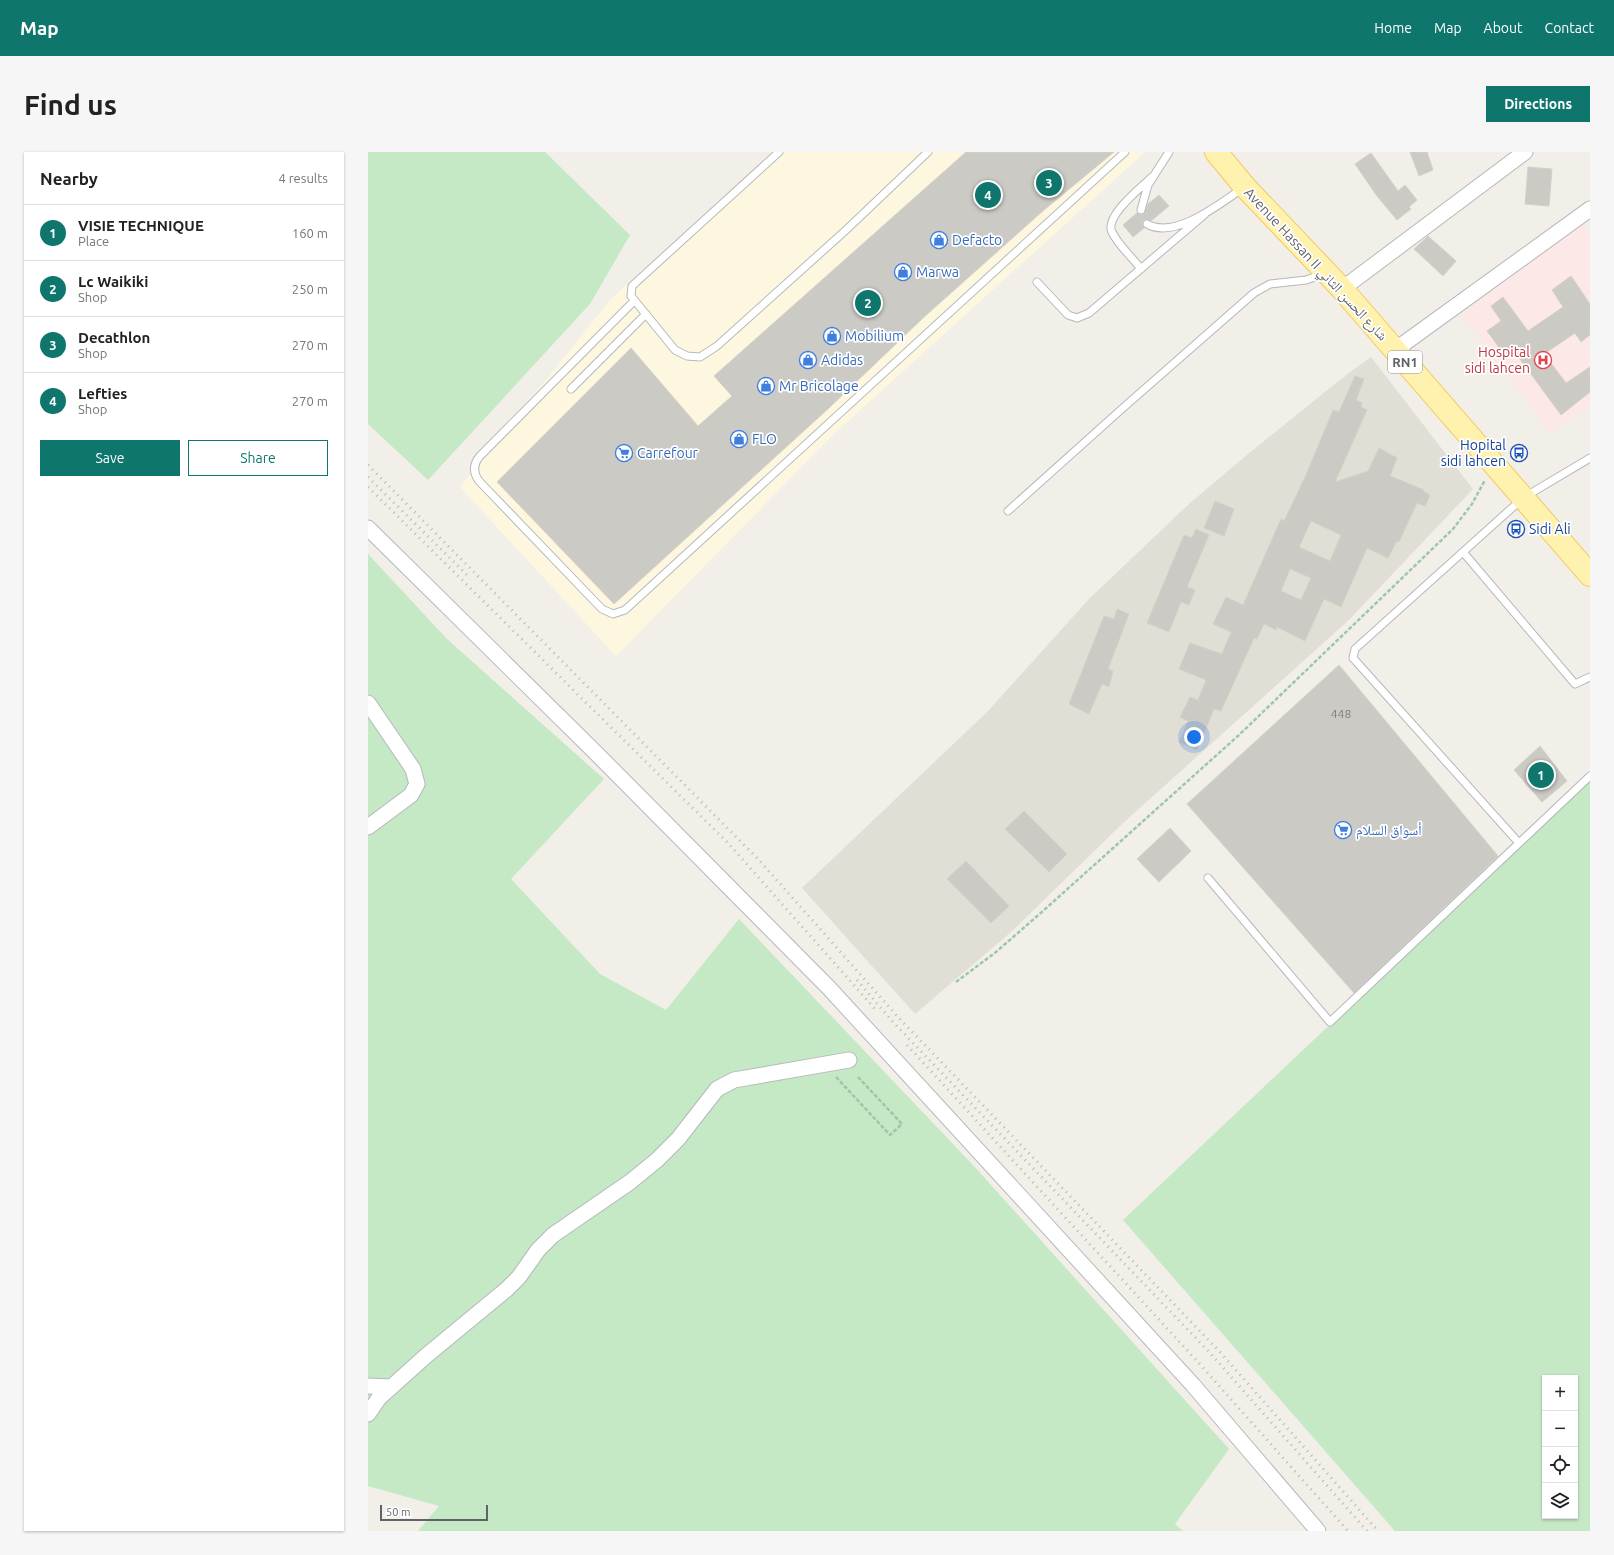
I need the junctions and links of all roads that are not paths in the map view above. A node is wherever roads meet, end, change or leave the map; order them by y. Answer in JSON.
{"nodes":[{"id":1,"x":779,"y":152,"type":"edge"},
{"id":2,"x":928,"y":152,"type":"edge"},
{"id":3,"x":1125,"y":152,"type":"edge"},
{"id":4,"x":1169,"y":152,"type":"edge"},
{"id":5,"x":1216,"y":152,"type":"edge"},
{"id":6,"x":1525,"y":152,"type":"edge"},
{"id":7,"x":1152,"y":177,"type":"junction"},
{"id":8,"x":1245,"y":187,"type":"junction"},
{"id":9,"x":1590,"y":209,"type":"edge"},
{"id":10,"x":1141,"y":210,"type":"dead end"},
{"id":11,"x":1205,"y":214,"type":"junction"},
{"id":12,"x":1147,"y":224,"type":"dead end"},
{"id":13,"x":1141,"y":269,"type":"junction"},
{"id":14,"x":1326,"y":271,"type":"junction"},
{"id":15,"x":1037,"y":282,"type":"dead end"},
{"id":16,"x":1342,"y":289,"type":"junction"},
{"id":17,"x":634,"y":300,"type":"junction"},
{"id":18,"x":646,"y":314,"type":"junction"},
{"id":19,"x":1394,"y":350,"type":"junction"},
{"id":20,"x":571,"y":389,"type":"dead end"},
{"id":21,"x":1590,"y":458,"type":"edge"},
{"id":22,"x":1523,"y":498,"type":"junction"},
{"id":23,"x":1008,"y":511,"type":"dead end"},
{"id":24,"x":368,"y":528,"type":"edge"},
{"id":25,"x":1463,"y":552,"type":"junction"},
{"id":26,"x":1590,"y":575,"type":"edge"},
{"id":27,"x":1590,"y":677,"type":"edge"},
{"id":28,"x":368,"y":703,"type":"edge"},
{"id":29,"x":1590,"y":776,"type":"edge"},
{"id":30,"x":368,"y":827,"type":"edge"},
{"id":31,"x":1519,"y":843,"type":"junction"},
{"id":32,"x":1208,"y":878,"type":"dead end"},
{"id":33,"x":849,"y":1060,"type":"dead end"},
{"id":34,"x":368,"y":1386,"type":"edge"},
{"id":35,"x":391,"y":1387,"type":"junction"},
{"id":36,"x":368,"y":1414,"type":"edge"},
{"id":37,"x":1318,"y":1531,"type":"edge"}],
"edges":[{"from":1,"to":17,"type":"lane"},
{"from":2,"to":18,"type":"lane"},
{"from":3,"to":17,"type":"lane"},
{"from":4,"to":7,"type":"lane"},
{"from":5,"to":8,"type":"main road","name":"Avenue Hassan II شارع الحسن الثاني","number":"RN1"},
{"from":6,"to":16,"type":"street"},
{"from":7,"to":10,"type":"lane"},
{"from":7,"to":13,"type":"lane"},
{"from":8,"to":11,"type":"lane"},
{"from":8,"to":14,"type":"main road","name":"Avenue Hassan II شارع الحسن الثاني","number":"RN1"},
{"from":9,"to":19,"type":"street"},
{"from":11,"to":12,"type":"lane"},
{"from":11,"to":13,"type":"lane"},
{"from":13,"to":15,"type":"lane"},
{"from":14,"to":16,"type":"main road","name":"Avenue Hassan II شارع الحسن الثاني","number":"RN1"},
{"from":14,"to":23,"type":"lane"},
{"from":16,"to":19,"type":"main road","name":"Avenue Hassan II شارع الحسن الثاني","number":"RN1"},
{"from":17,"to":18,"type":"lane"},
{"from":18,"to":20,"type":"lane"},
{"from":19,"to":22,"type":"main road","name":"Avenue Hassan II شارع الحسن الثاني","number":"RN1"},
{"from":21,"to":22,"type":"lane"},
{"from":22,"to":25,"type":"lane"},
{"from":22,"to":26,"type":"main road","name":"Avenue Hassan II شارع الحسن الثاني","number":"RN1"},
{"from":24,"to":37,"type":"street"},
{"from":25,"to":27,"type":"lane"},
{"from":25,"to":31,"type":"lane"},
{"from":28,"to":30,"type":"street"},
{"from":29,"to":31,"type":"lane"},
{"from":31,"to":32,"type":"lane"},
{"from":33,"to":35,"type":"street"},
{"from":34,"to":35,"type":"street"},
{"from":35,"to":36,"type":"street"}]}
